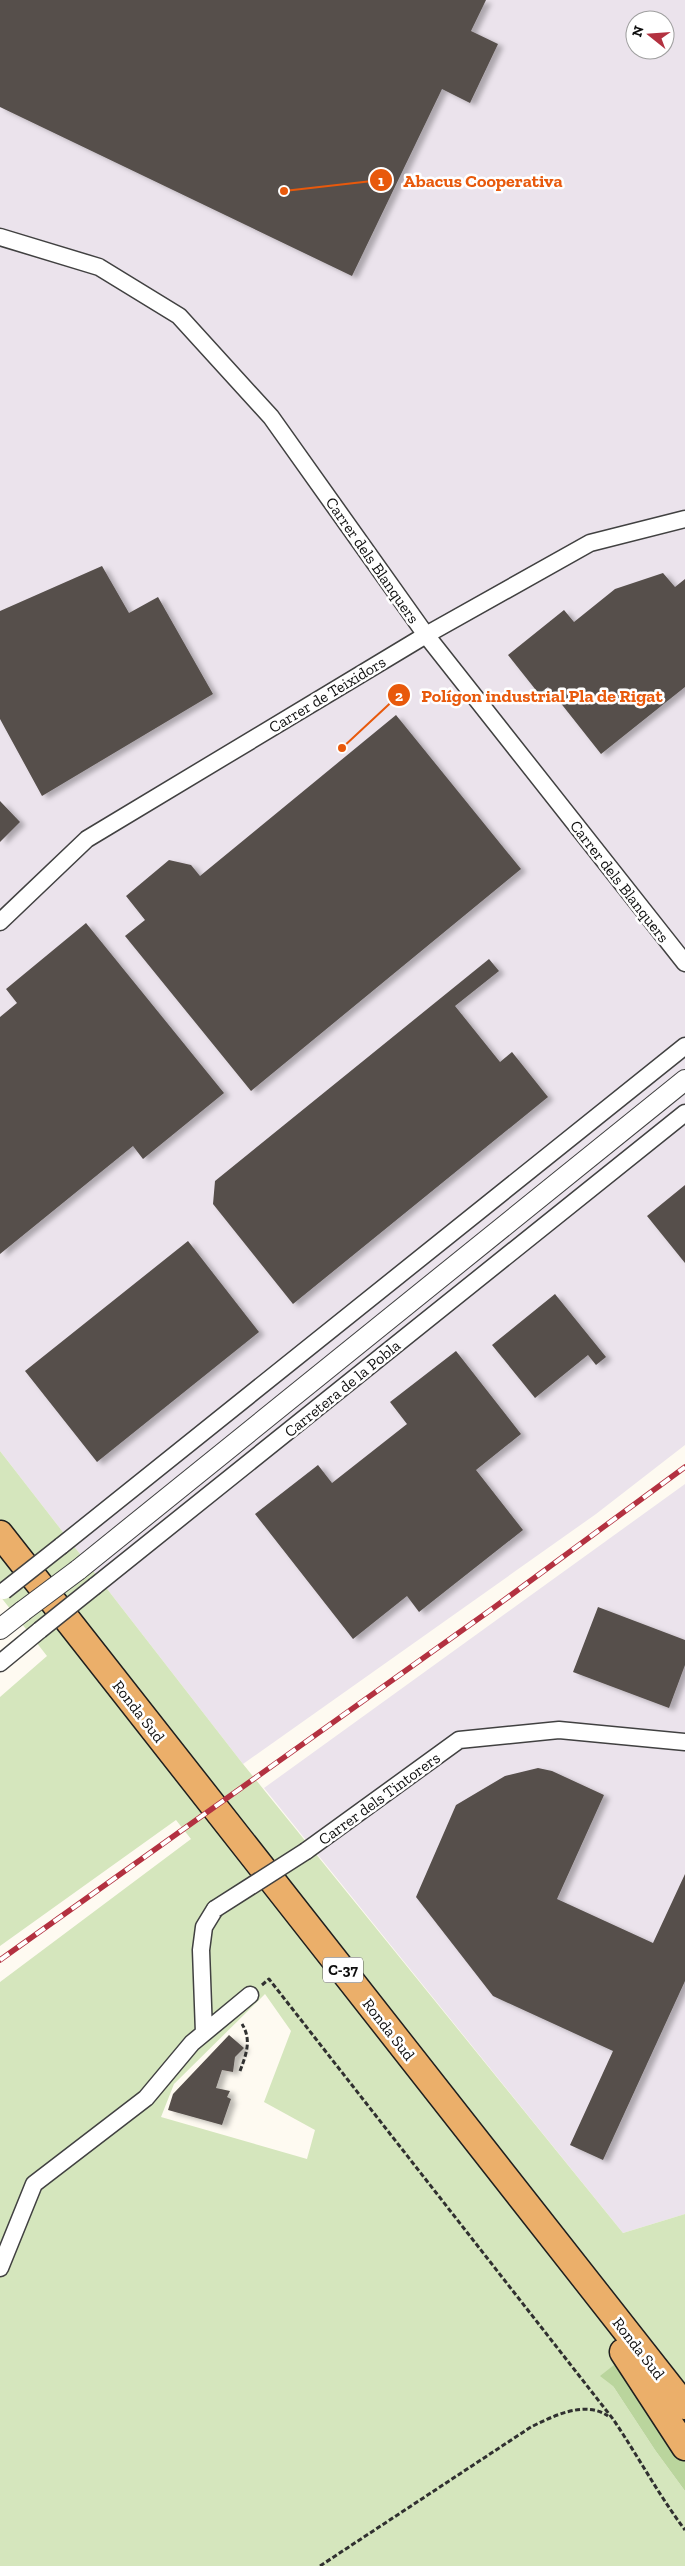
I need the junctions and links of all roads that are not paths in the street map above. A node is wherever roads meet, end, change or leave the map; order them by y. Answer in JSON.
{"nodes":[{"id":1,"x":0,"y":237,"type":"edge"},
{"id":2,"x":685,"y":519,"type":"edge"},
{"id":3,"x":426,"y":635,"type":"junction"},
{"id":4,"x":0,"y":922,"type":"edge"},
{"id":5,"x":685,"y":963,"type":"edge"},
{"id":6,"x":685,"y":1046,"type":"edge"},
{"id":7,"x":685,"y":1080,"type":"edge"},
{"id":8,"x":685,"y":1113,"type":"edge"},
{"id":9,"x":0,"y":1534,"type":"edge"},
{"id":10,"x":2,"y":1592,"type":"edge"},
{"id":11,"x":0,"y":1629,"type":"edge"},
{"id":12,"x":0,"y":1663,"type":"edge"},
{"id":13,"x":685,"y":1742,"type":"edge"},
{"id":14,"x":250,"y":1995,"type":"road end"},
{"id":15,"x":204,"y":2033,"type":"junction"},
{"id":16,"x":0,"y":2268,"type":"edge"},
{"id":17,"x":592,"y":2286,"type":"junction"},
{"id":18,"x":685,"y":2380,"type":"edge"},
{"id":19,"x":685,"y":2406,"type":"edge"},
{"id":20,"x":685,"y":2447,"type":"edge"}],
"edges":[{"from":1,"to":3,"type":"street","name":"Carrer dels Blanquers"},
{"from":2,"to":3,"type":"street","name":"Carrer de Teixidors"},
{"from":3,"to":4,"type":"street","name":"Carrer de Teixidors"},
{"from":3,"to":5,"type":"street","name":"Carrer dels Blanquers"},
{"from":6,"to":10,"type":"street","bridge":true},
{"from":7,"to":11,"type":"street","name":"Carretera de la Pobla","bridge":true},
{"from":8,"to":12,"type":"street","name":"Carretera de la Pobla","bridge":true},
{"from":9,"to":17,"type":"highway","name":"Ronda Sud","number":"C-37"},
{"from":13,"to":15,"type":"street","name":"Carrer dels Tintorers","bridge":true},
{"from":14,"to":15,"type":"street"},
{"from":15,"to":16,"type":"street"},
{"from":17,"to":18,"type":"highway"},
{"from":17,"to":19,"type":"highway","name":"Ronda Sud","number":"C-37"},
{"from":17,"to":20,"type":"highway"}]}
